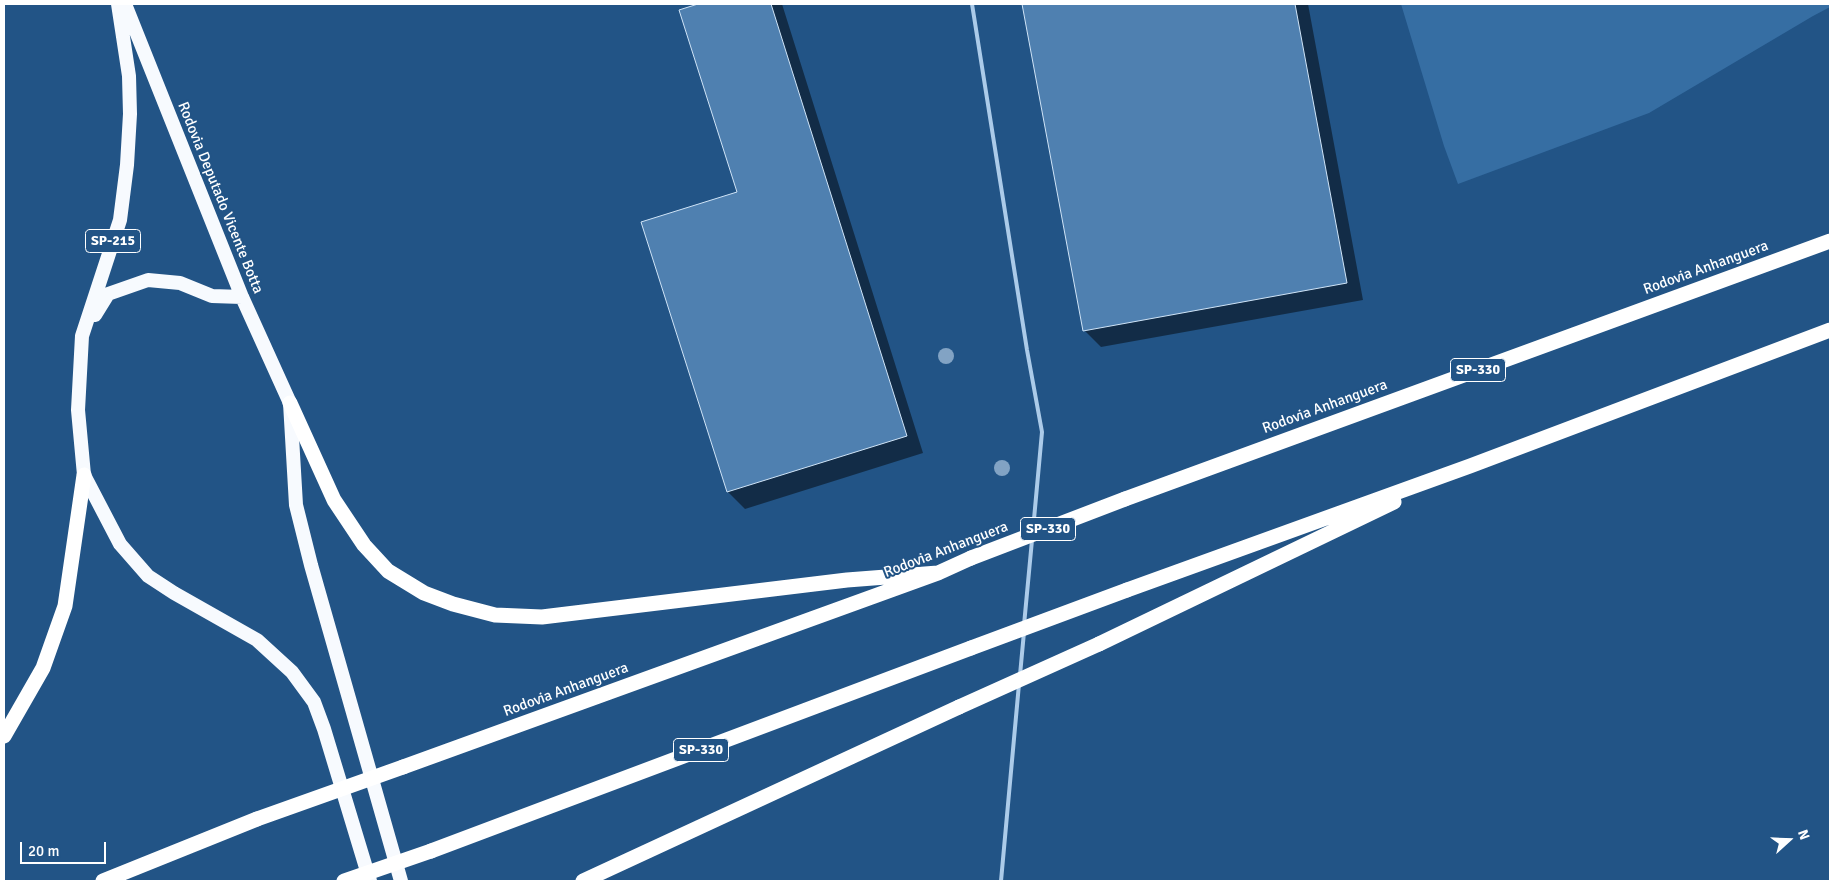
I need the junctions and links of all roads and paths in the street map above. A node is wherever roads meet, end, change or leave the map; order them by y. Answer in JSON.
{"nodes":[{"id":1,"x":118,"y":4,"type":"edge"},
{"id":2,"x":125,"y":4,"type":"edge"},
{"id":3,"x":972,"y":4,"type":"edge"},
{"id":4,"x":1830,"y":241,"type":"edge"},
{"id":5,"x":242,"y":297,"type":"junction"},
{"id":6,"x":1830,"y":330,"type":"edge"},
{"id":7,"x":82,"y":336,"type":"junction"},
{"id":8,"x":290,"y":403,"type":"junction"},
{"id":9,"x":1470,"y":466,"type":"junction"},
{"id":10,"x":84,"y":475,"type":"junction"},
{"id":11,"x":938,"y":573,"type":"junction"},
{"id":12,"x":4,"y":736,"type":"edge"},
{"id":13,"x":103,"y":881,"type":"edge"},
{"id":14,"x":344,"y":881,"type":"edge"},
{"id":15,"x":370,"y":881,"type":"edge"},
{"id":16,"x":401,"y":881,"type":"edge"},
{"id":17,"x":583,"y":881,"type":"edge"},
{"id":18,"x":1001,"y":881,"type":"edge"}],
"edges":[{"from":1,"to":7,"type":"highway","number":"SP-215"},
{"from":2,"to":5,"type":"highway","name":"Rodovia Deputado Vicente Botta"},
{"from":3,"to":18,"type":"lane"},
{"from":4,"to":11,"type":"highway","name":"Rodovia Anhanguera","number":"SP-330","bridge":true},
{"from":5,"to":7,"type":"highway"},
{"from":5,"to":8,"type":"highway","name":"Rodovia Deputado Vicente Botta"},
{"from":6,"to":9,"type":"highway","number":"SP-330"},
{"from":7,"to":10,"type":"highway","number":"SP-215"},
{"from":8,"to":11,"type":"highway"},
{"from":8,"to":16,"type":"highway"},
{"from":9,"to":14,"type":"highway","number":"SP-330","bridge":true},
{"from":9,"to":17,"type":"highway","bridge":true},
{"from":10,"to":12,"type":"highway"},
{"from":10,"to":15,"type":"highway"},
{"from":11,"to":13,"type":"highway","name":"Rodovia Anhanguera","number":"SP-330","bridge":true}]}
